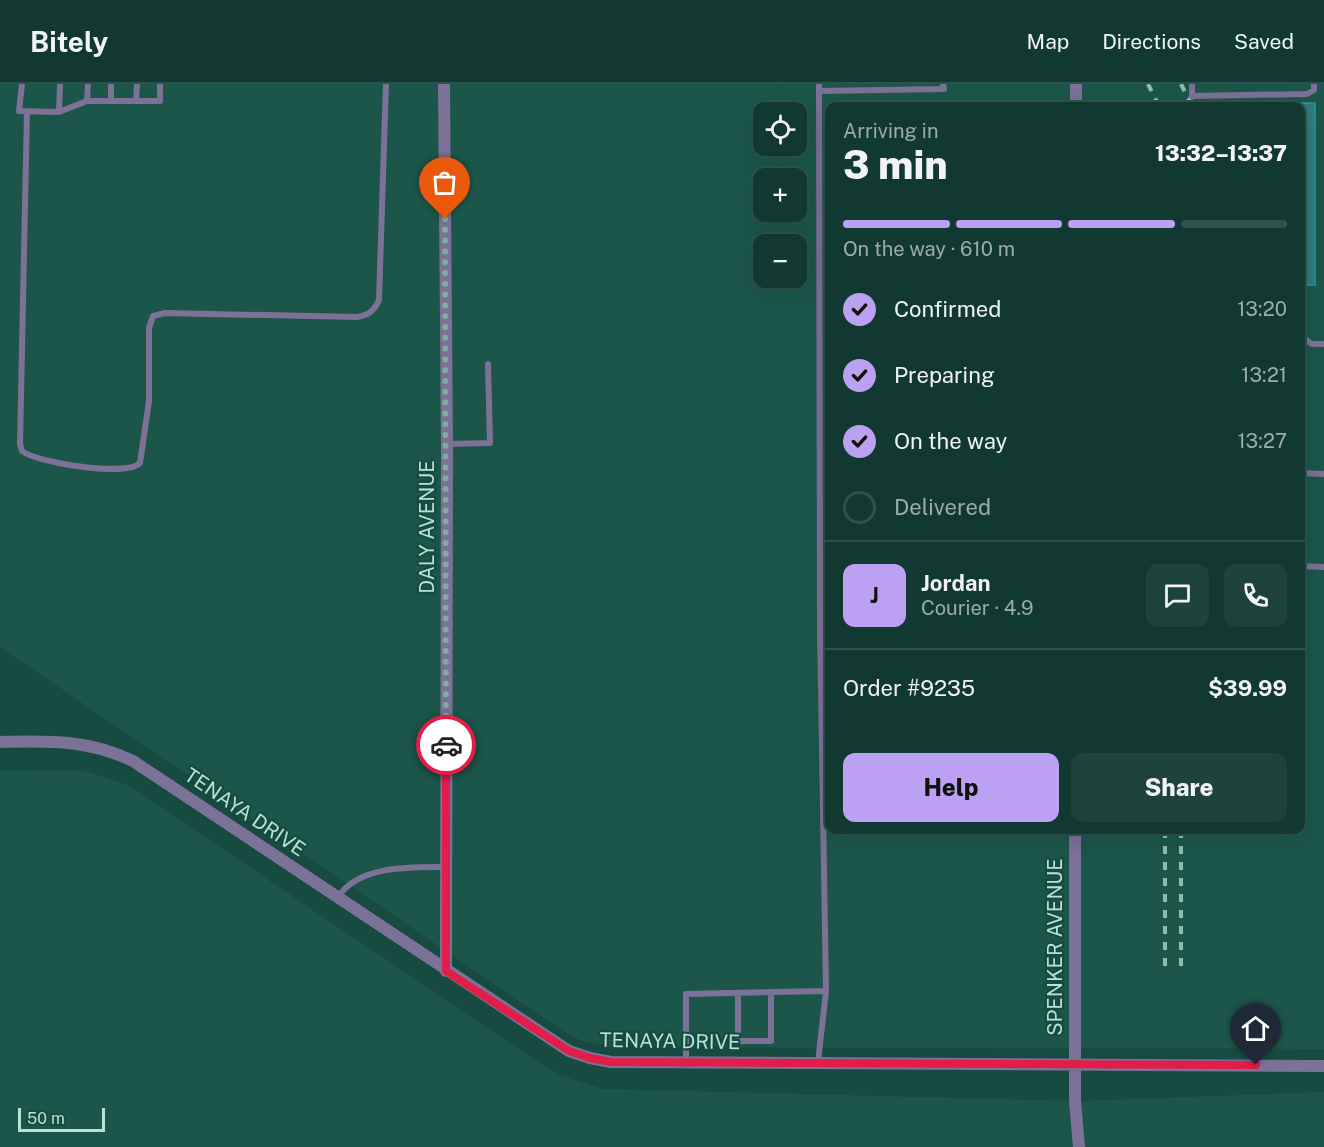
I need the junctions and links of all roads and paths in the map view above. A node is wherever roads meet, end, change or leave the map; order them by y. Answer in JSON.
{"nodes":[{"id":1,"x":22,"y":84,"type":"edge"},
{"id":2,"x":60,"y":84,"type":"edge"},
{"id":3,"x":88,"y":84,"type":"edge"},
{"id":4,"x":111,"y":84,"type":"edge"},
{"id":5,"x":137,"y":84,"type":"edge"},
{"id":6,"x":160,"y":84,"type":"edge"},
{"id":7,"x":386,"y":84,"type":"edge"},
{"id":8,"x":444,"y":84,"type":"edge"},
{"id":9,"x":943,"y":84,"type":"edge"},
{"id":10,"x":1076,"y":84,"type":"edge"},
{"id":11,"x":1192,"y":84,"type":"edge"},
{"id":12,"x":1314,"y":84,"type":"edge"},
{"id":13,"x":849,"y":87,"type":"edge"},
{"id":14,"x":819,"y":88,"type":"edge"},
{"id":15,"x":1192,"y":96,"type":"junction"},
{"id":16,"x":87,"y":101,"type":"junction"},
{"id":17,"x":111,"y":101,"type":"junction"},
{"id":18,"x":136,"y":101,"type":"junction"},
{"id":19,"x":1076,"y":102,"type":"edge"},
{"id":20,"x":1189,"y":102,"type":"edge"},
{"id":21,"x":27,"y":111,"type":"junction"},
{"id":22,"x":59,"y":112,"type":"junction"},
{"id":23,"x":1305,"y":339,"type":"edge"},
{"id":24,"x":1324,"y":344,"type":"edge"},
{"id":25,"x":488,"y":364,"type":"dead end"},
{"id":26,"x":447,"y":444,"type":"junction"},
{"id":27,"x":1305,"y":473,"type":"edge"},
{"id":28,"x":1324,"y":474,"type":"edge"},
{"id":29,"x":1305,"y":566,"type":"edge"},
{"id":30,"x":1324,"y":567,"type":"edge"},
{"id":31,"x":820,"y":609,"type":"junction"},
{"id":32,"x":825,"y":609,"type":"edge"},
{"id":33,"x":820,"y":630,"type":"junction"},
{"id":34,"x":825,"y":630,"type":"edge"},
{"id":35,"x":0,"y":742,"type":"edge"},
{"id":36,"x":1075,"y":834,"type":"edge"},
{"id":37,"x":446,"y":867,"type":"junction"},
{"id":38,"x":337,"y":898,"type":"junction"},
{"id":39,"x":446,"y":971,"type":"junction"},
{"id":40,"x":826,"y":991,"type":"junction"},
{"id":41,"x":771,"y":992,"type":"junction"},
{"id":42,"x":738,"y":993,"type":"junction"},
{"id":43,"x":686,"y":1062,"type":"junction"},
{"id":44,"x":818,"y":1062,"type":"junction"},
{"id":45,"x":1075,"y":1064,"type":"junction"},
{"id":46,"x":1324,"y":1066,"type":"edge"},
{"id":47,"x":1079,"y":1147,"type":"edge"}],
"edges":[{"from":1,"to":21,"type":"lane"},
{"from":2,"to":22,"type":"lane"},
{"from":3,"to":16,"type":"lane"},
{"from":4,"to":17,"type":"lane"},
{"from":5,"to":18,"type":"lane"},
{"from":6,"to":18,"type":"lane"},
{"from":7,"to":21,"type":"lane"},
{"from":8,"to":26,"type":"street","name":"DALY AVENUE"},
{"from":9,"to":13,"type":"lane"},
{"from":10,"to":19,"type":"street"},
{"from":11,"to":15,"type":"lane"},
{"from":12,"to":15,"type":"lane"},
{"from":13,"to":14,"type":"lane"},
{"from":14,"to":31,"type":"lane"},
{"from":15,"to":20,"type":"lane"},
{"from":16,"to":17,"type":"lane"},
{"from":16,"to":22,"type":"lane"},
{"from":17,"to":18,"type":"lane"},
{"from":21,"to":22,"type":"lane"},
{"from":23,"to":24,"type":"lane"},
{"from":25,"to":26,"type":"lane"},
{"from":26,"to":37,"type":"street","name":"DALY AVENUE"},
{"from":27,"to":28,"type":"lane"},
{"from":29,"to":30,"type":"lane"},
{"from":31,"to":32,"type":"lane"},
{"from":31,"to":33,"type":"lane"},
{"from":33,"to":34,"type":"lane"},
{"from":33,"to":40,"type":"lane"},
{"from":35,"to":38,"type":"street","name":"TENAYA DRIVE"},
{"from":36,"to":45,"type":"street","name":"SPENKER AVENUE"},
{"from":37,"to":38,"type":"lane"},
{"from":37,"to":39,"type":"street","name":"DALY AVENUE"},
{"from":38,"to":39,"type":"street","name":"TENAYA DRIVE"},
{"from":39,"to":43,"type":"street","name":"TENAYA DRIVE"},
{"from":40,"to":41,"type":"lane"},
{"from":40,"to":44,"type":"lane"},
{"from":41,"to":42,"type":"lane"},
{"from":41,"to":42,"type":"lane"},
{"from":42,"to":43,"type":"lane"},
{"from":43,"to":44,"type":"street","name":"TENAYA DRIVE"},
{"from":44,"to":45,"type":"street","name":"TENAYA DRIVE"},
{"from":45,"to":46,"type":"street","name":"TENAYA DRIVE"},
{"from":45,"to":47,"type":"street","name":"SPENKER AVENUE"}]}
